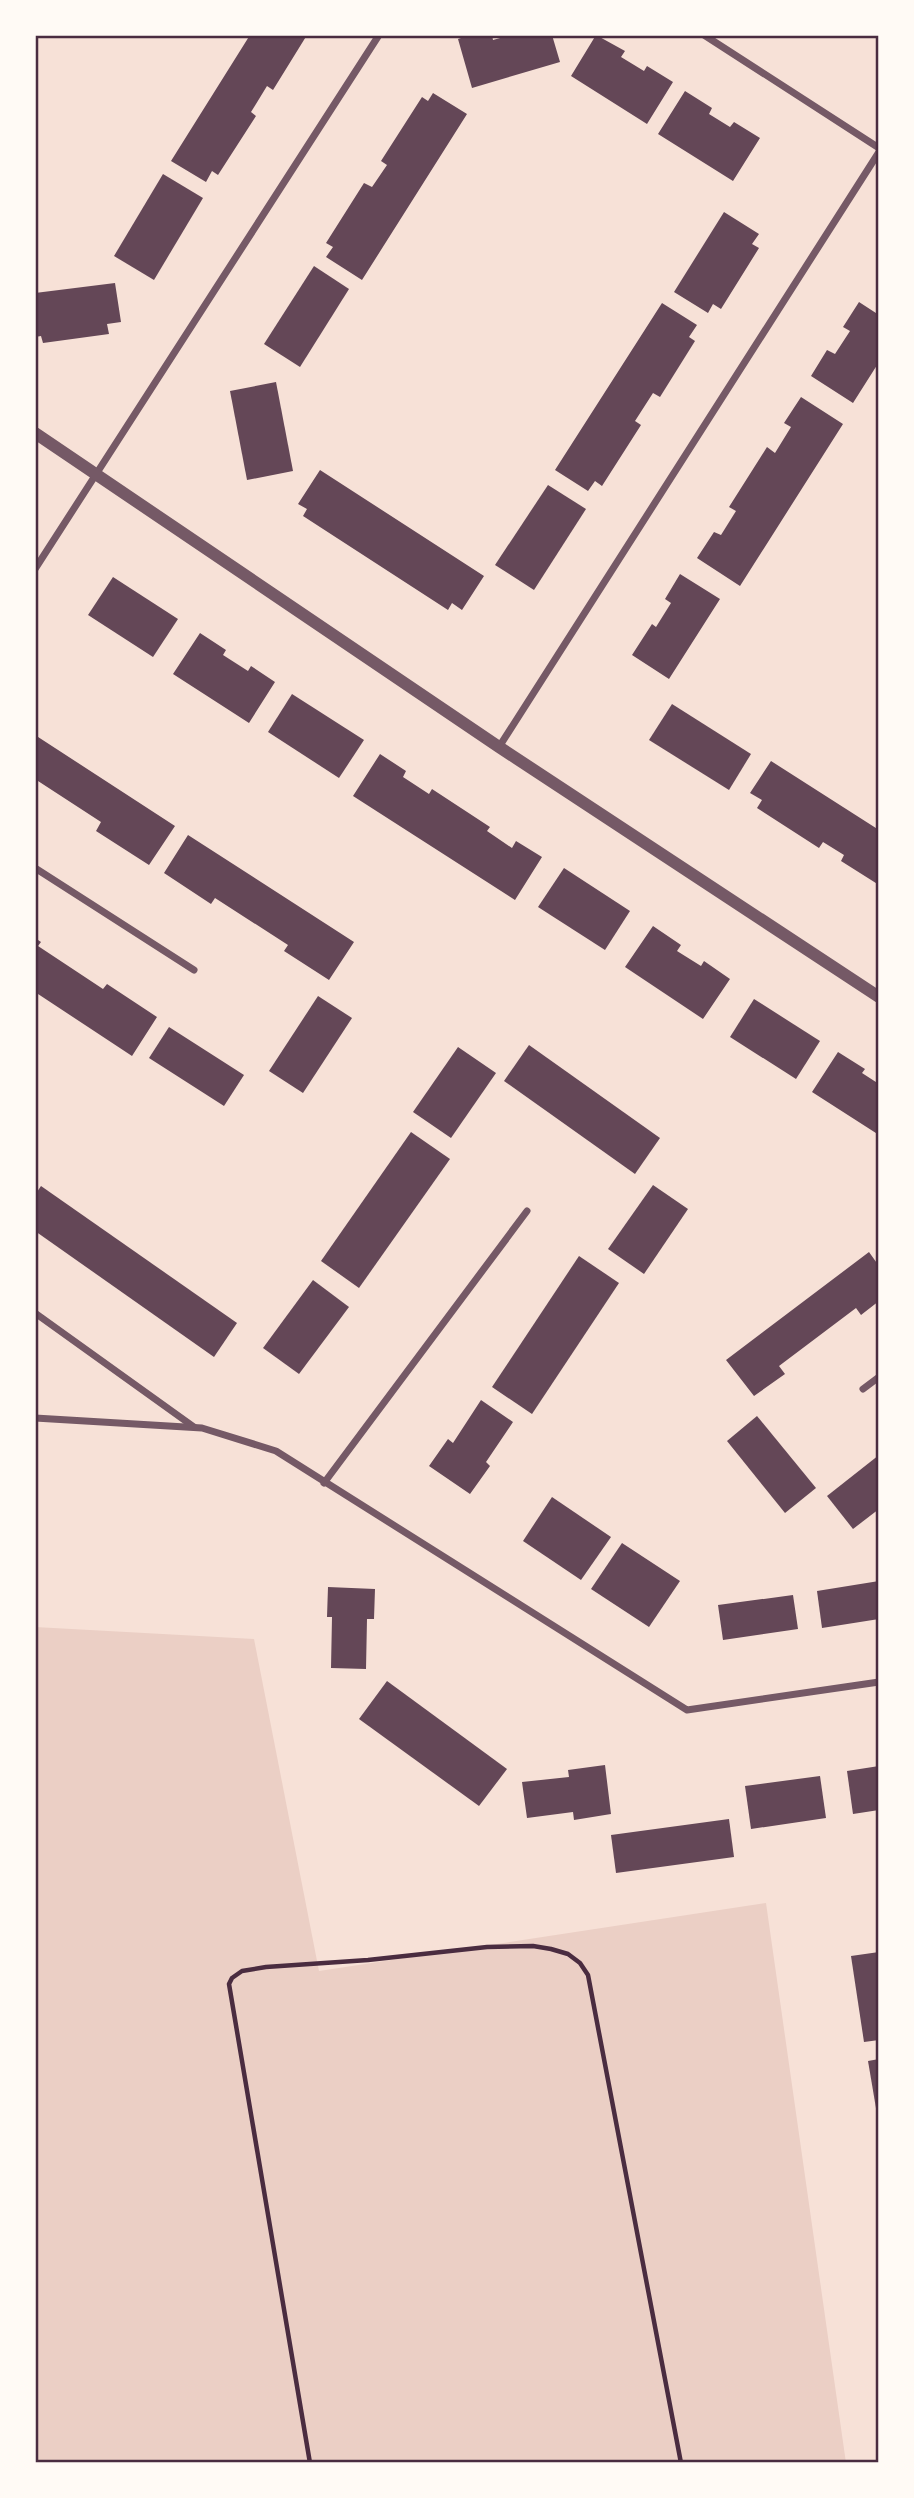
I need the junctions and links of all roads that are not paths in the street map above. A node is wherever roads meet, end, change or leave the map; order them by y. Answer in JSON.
{"nodes":[{"id":1,"x":379,"y":35,"type":"edge"},
{"id":2,"x":704,"y":35,"type":"edge"},
{"id":3,"x":879,"y":150,"type":"edge"},
{"id":4,"x":35,"y":433,"type":"edge"},
{"id":5,"x":98,"y":474,"type":"junction"},
{"id":6,"x":35,"y":569,"type":"edge"},
{"id":7,"x":499,"y":747,"type":"junction"},
{"id":8,"x":35,"y":868,"type":"edge"},
{"id":9,"x":194,"y":970,"type":"dead end"},
{"id":10,"x":879,"y":997,"type":"edge"},
{"id":11,"x":527,"y":1211,"type":"dead end"},
{"id":12,"x":35,"y":1313,"type":"edge"},
{"id":13,"x":879,"y":1377,"type":"edge"},
{"id":14,"x":863,"y":1389,"type":"dead end"},
{"id":15,"x":35,"y":1418,"type":"edge"},
{"id":16,"x":196,"y":1428,"type":"junction"},
{"id":17,"x":324,"y":1483,"type":"junction"},
{"id":18,"x":879,"y":1682,"type":"edge"}],
"edges":[{"from":1,"to":5,"type":"street"},
{"from":2,"to":3,"type":"street"},
{"from":3,"to":7,"type":"street"},
{"from":4,"to":5,"type":"street"},
{"from":5,"to":6,"type":"street"},
{"from":5,"to":7,"type":"street"},
{"from":7,"to":10,"type":"street"},
{"from":8,"to":9,"type":"street"},
{"from":11,"to":17,"type":"street"},
{"from":12,"to":16,"type":"street"},
{"from":13,"to":14,"type":"street"},
{"from":15,"to":16,"type":"street"},
{"from":16,"to":17,"type":"street"},
{"from":17,"to":18,"type":"street"}]}
